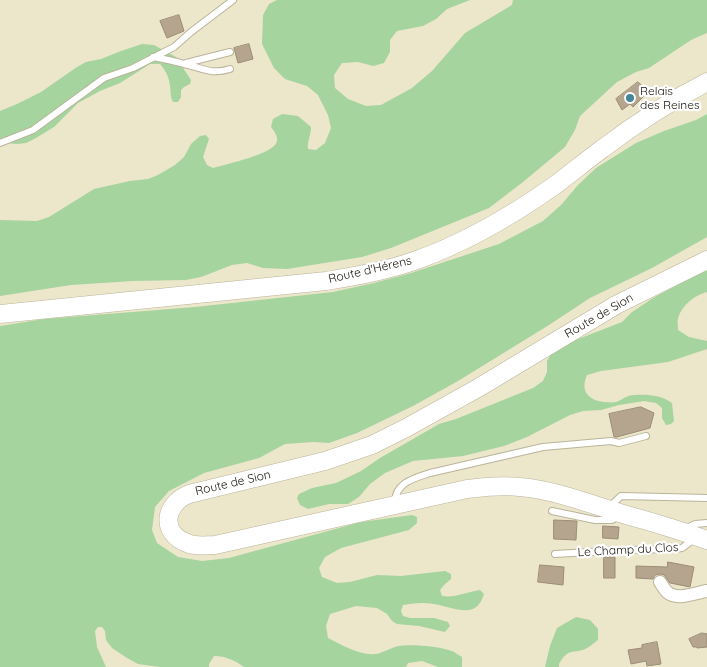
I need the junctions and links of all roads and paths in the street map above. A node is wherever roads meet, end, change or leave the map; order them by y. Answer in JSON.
{"nodes":[{"id":1,"x":234,"y":0,"type":"edge"},
{"id":2,"x":230,"y":52,"type":"dead end"},
{"id":3,"x":153,"y":57,"type":"junction"},
{"id":4,"x":185,"y":64,"type":"junction"},
{"id":5,"x":230,"y":69,"type":"dead end"},
{"id":6,"x":700,"y":86,"type":"edge"},
{"id":7,"x":0,"y":143,"type":"edge"},
{"id":8,"x":707,"y":260,"type":"edge"},
{"id":9,"x":0,"y":314,"type":"edge"},
{"id":10,"x":646,"y":436,"type":"dead end"},
{"id":11,"x":707,"y":498,"type":"edge"},
{"id":12,"x":396,"y":505,"type":"junction"},
{"id":13,"x":552,"y":511,"type":"dead end"},
{"id":14,"x":615,"y":511,"type":"junction"},
{"id":15,"x":698,"y":532,"type":"edge"},
{"id":16,"x":555,"y":554,"type":"dead end"},
{"id":17,"x":660,"y":582,"type":"dead end"},
{"id":18,"x":707,"y":591,"type":"edge"}],
"edges":[{"from":1,"to":3,"type":"lane"},
{"from":2,"to":4,"type":"lane"},
{"from":3,"to":4,"type":"lane"},
{"from":3,"to":7,"type":"lane"},
{"from":4,"to":5,"type":"lane"},
{"from":6,"to":9,"type":"main road","name":"Route d'Hérens"},
{"from":8,"to":12,"type":"main road","name":"Route de Sion"},
{"from":10,"to":12,"type":"lane"},
{"from":11,"to":14,"type":"lane"},
{"from":12,"to":14,"type":"main road","name":"Route de Sion"},
{"from":13,"to":14,"type":"lane"},
{"from":14,"to":15,"type":"main road","name":"Route de Sion"},
{"from":15,"to":16,"type":"lane","name":"Le Champ du Clos"},
{"from":17,"to":18,"type":"street"}]}
